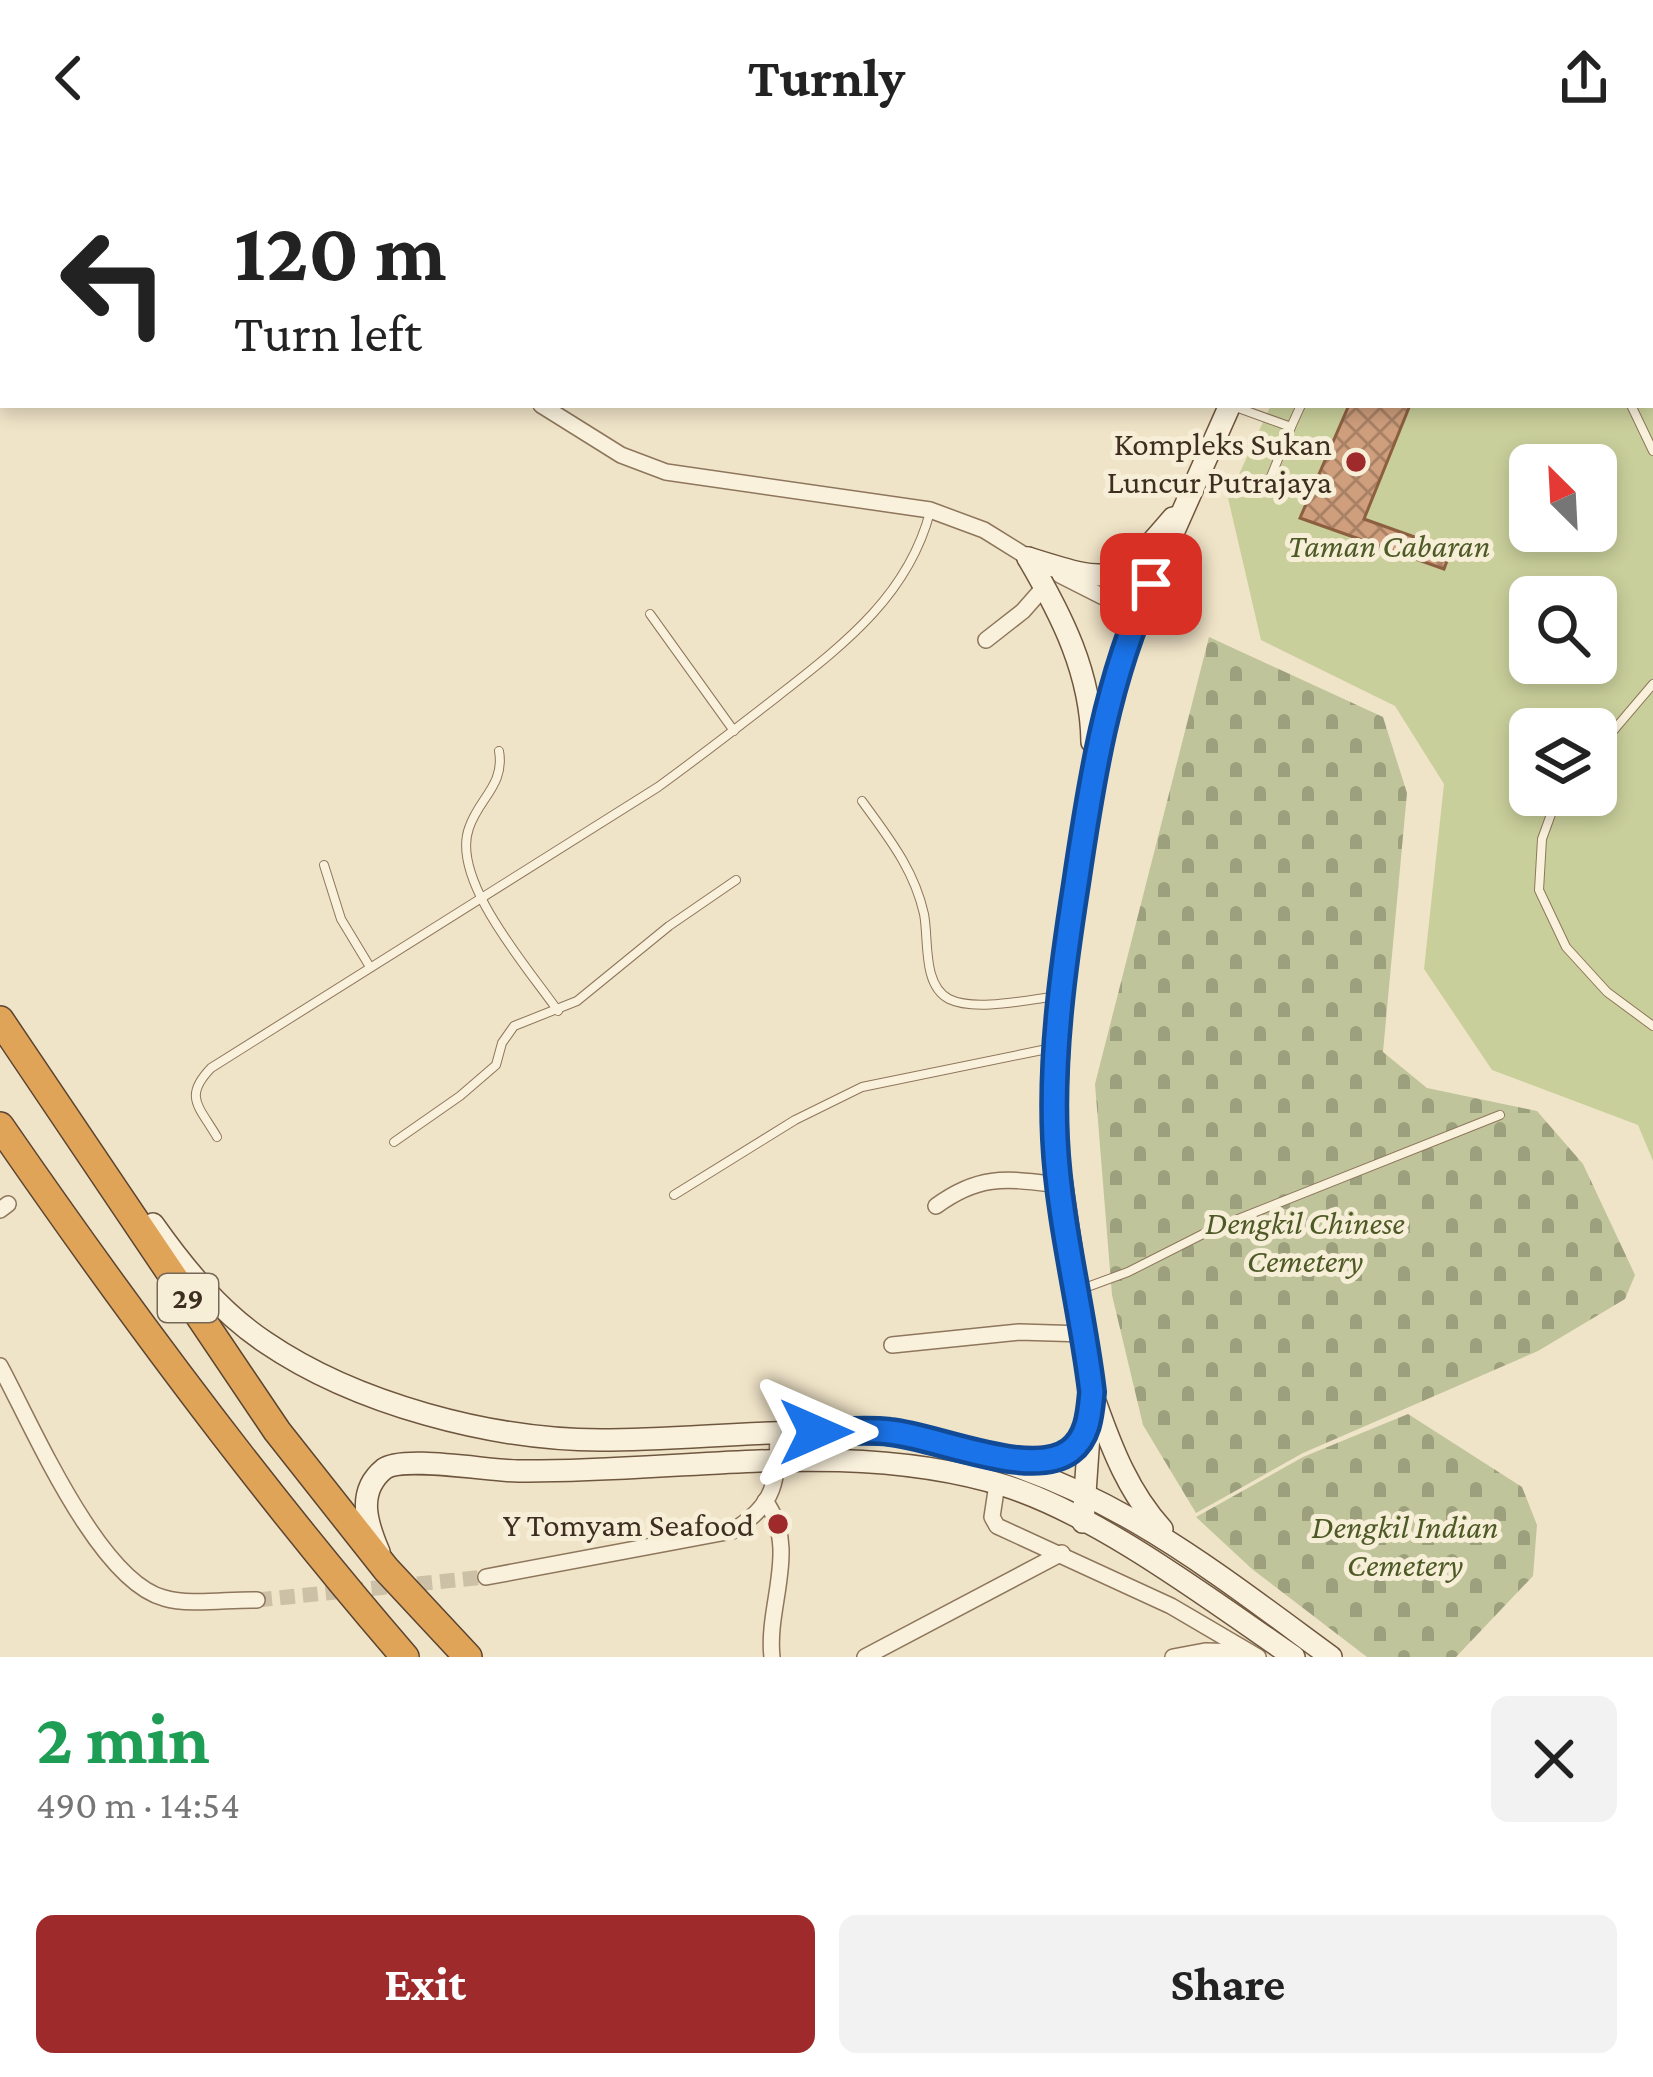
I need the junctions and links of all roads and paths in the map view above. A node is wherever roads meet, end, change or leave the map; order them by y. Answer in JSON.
{"nodes":[{"id":1,"x":546,"y":408,"type":"edge"},
{"id":2,"x":1229,"y":408,"type":"edge"},
{"id":3,"x":1238,"y":408,"type":"edge"},
{"id":4,"x":1300,"y":408,"type":"edge"},
{"id":5,"x":1632,"y":408,"type":"edge"},
{"id":6,"x":1291,"y":427,"type":"junction"},
{"id":7,"x":1653,"y":451,"type":"edge"},
{"id":8,"x":1266,"y":489,"type":"dead end"},
{"id":9,"x":1189,"y":499,"type":"junction"},
{"id":10,"x":930,"y":510,"type":"junction"},
{"id":11,"x":1028,"y":558,"type":"junction"},
{"id":12,"x":1045,"y":586,"type":"junction"},
{"id":13,"x":650,"y":614,"type":"dead end"},
{"id":14,"x":1137,"y":614,"type":"junction"},
{"id":15,"x":986,"y":640,"type":"dead end"},
{"id":16,"x":1653,"y":684,"type":"edge"},
{"id":17,"x":1617,"y":726,"type":"edge"},
{"id":18,"x":734,"y":731,"type":"junction"},
{"id":19,"x":499,"y":751,"type":"dead end"},
{"id":20,"x":1090,"y":790,"type":"junction"},
{"id":21,"x":862,"y":801,"type":"dead end"},
{"id":22,"x":1550,"y":816,"type":"edge"},
{"id":23,"x":324,"y":865,"type":"dead end"},
{"id":24,"x":736,"y":880,"type":"dead end"},
{"id":25,"x":480,"y":897,"type":"junction"},
{"id":26,"x":370,"y":967,"type":"junction"},
{"id":27,"x":1061,"y":996,"type":"junction"},
{"id":28,"x":558,"y":1011,"type":"junction"},
{"id":29,"x":0,"y":1018,"type":"edge"},
{"id":30,"x":1653,"y":1026,"type":"edge"},
{"id":31,"x":1058,"y":1047,"type":"junction"},
{"id":32,"x":1500,"y":1115,"type":"dead end"},
{"id":33,"x":0,"y":1126,"type":"edge"},
{"id":34,"x":217,"y":1136,"type":"dead end"},
{"id":35,"x":394,"y":1142,"type":"dead end"},
{"id":36,"x":1061,"y":1185,"type":"junction"},
{"id":37,"x":674,"y":1196,"type":"dead end"},
{"id":38,"x":936,"y":1206,"type":"dead end"},
{"id":39,"x":1077,"y":1290,"type":"junction"},
{"id":40,"x":1085,"y":1334,"type":"junction"},
{"id":41,"x":892,"y":1345,"type":"dead end"},
{"id":42,"x":0,"y":1366,"type":"edge"},
{"id":43,"x":1092,"y":1392,"type":"junction"},
{"id":44,"x":778,"y":1431,"type":"junction"},
{"id":45,"x":1005,"y":1459,"type":"junction"},
{"id":46,"x":777,"y":1463,"type":"junction"},
{"id":47,"x":997,"y":1484,"type":"junction"},
{"id":48,"x":1085,"y":1492,"type":"junction"},
{"id":49,"x":765,"y":1501,"type":"junction"},
{"id":50,"x":1083,"y":1522,"type":"junction"},
{"id":51,"x":1174,"y":1543,"type":"junction"},
{"id":52,"x":1062,"y":1552,"type":"junction"},
{"id":53,"x":386,"y":1569,"type":"junction"},
{"id":54,"x":486,"y":1577,"type":"tunnel mouth"},
{"id":55,"x":257,"y":1600,"type":"tunnel mouth"},
{"id":56,"x":1254,"y":1654,"type":"edge"},
{"id":57,"x":405,"y":1657,"type":"edge"},
{"id":58,"x":468,"y":1657,"type":"edge"},
{"id":59,"x":772,"y":1657,"type":"edge"},
{"id":60,"x":865,"y":1657,"type":"edge"},
{"id":61,"x":1173,"y":1657,"type":"edge"},
{"id":62,"x":1294,"y":1657,"type":"edge"},
{"id":63,"x":1331,"y":1657,"type":"edge"}],
"edges":[{"from":1,"to":10,"type":"street"},
{"from":2,"to":9,"type":"main road"},
{"from":3,"to":6,"type":"lane"},
{"from":4,"to":6,"type":"lane"},
{"from":5,"to":7,"type":"lane"},
{"from":6,"to":8,"type":"lane"},
{"from":9,"to":11,"type":"main road"},
{"from":9,"to":14,"type":"main road"},
{"from":10,"to":11,"type":"street"},
{"from":10,"to":18,"type":"lane"},
{"from":11,"to":12,"type":"main road"},
{"from":11,"to":14,"type":"street"},
{"from":12,"to":15,"type":"street"},
{"from":12,"to":20,"type":"main road"},
{"from":13,"to":18,"type":"lane"},
{"from":14,"to":20,"type":"main road"},
{"from":16,"to":17,"type":"lane"},
{"from":18,"to":25,"type":"lane"},
{"from":19,"to":25,"type":"lane"},
{"from":20,"to":27,"type":"main road"},
{"from":21,"to":27,"type":"lane"},
{"from":22,"to":30,"type":"lane"},
{"from":23,"to":26,"type":"lane"},
{"from":24,"to":28,"type":"lane"},
{"from":25,"to":26,"type":"lane"},
{"from":25,"to":28,"type":"lane"},
{"from":26,"to":34,"type":"lane"},
{"from":27,"to":31,"type":"main road"},
{"from":28,"to":35,"type":"lane"},
{"from":29,"to":44,"type":"main road"},
{"from":29,"to":53,"type":"highway","number":"29"},
{"from":31,"to":36,"type":"main road"},
{"from":31,"to":37,"type":"lane"},
{"from":32,"to":39,"type":"lane"},
{"from":33,"to":57,"type":"highway","number":"29"},
{"from":36,"to":38,"type":"street"},
{"from":36,"to":39,"type":"main road"},
{"from":39,"to":40,"type":"main road"},
{"from":40,"to":41,"type":"street"},
{"from":40,"to":43,"type":"main road"},
{"from":42,"to":55,"type":"street"},
{"from":43,"to":45,"type":"main road"},
{"from":43,"to":48,"type":"main road"},
{"from":43,"to":51,"type":"main road"},
{"from":44,"to":45,"type":"main road"},
{"from":44,"to":46,"type":"street"},
{"from":45,"to":48,"type":"main road"},
{"from":46,"to":47,"type":"main road"},
{"from":46,"to":49,"type":"street"},
{"from":46,"to":53,"type":"main road"},
{"from":47,"to":50,"type":"main road"},
{"from":47,"to":52,"type":"street"},
{"from":48,"to":50,"type":"main road"},
{"from":48,"to":51,"type":"main road"},
{"from":49,"to":54,"type":"street"},
{"from":49,"to":59,"type":"street"},
{"from":50,"to":62,"type":"main road"},
{"from":51,"to":63,"type":"main road"},
{"from":52,"to":56,"type":"street"},
{"from":52,"to":60,"type":"street"},
{"from":53,"to":58,"type":"highway","number":"29"},
{"from":56,"to":61,"type":"street"}]}
